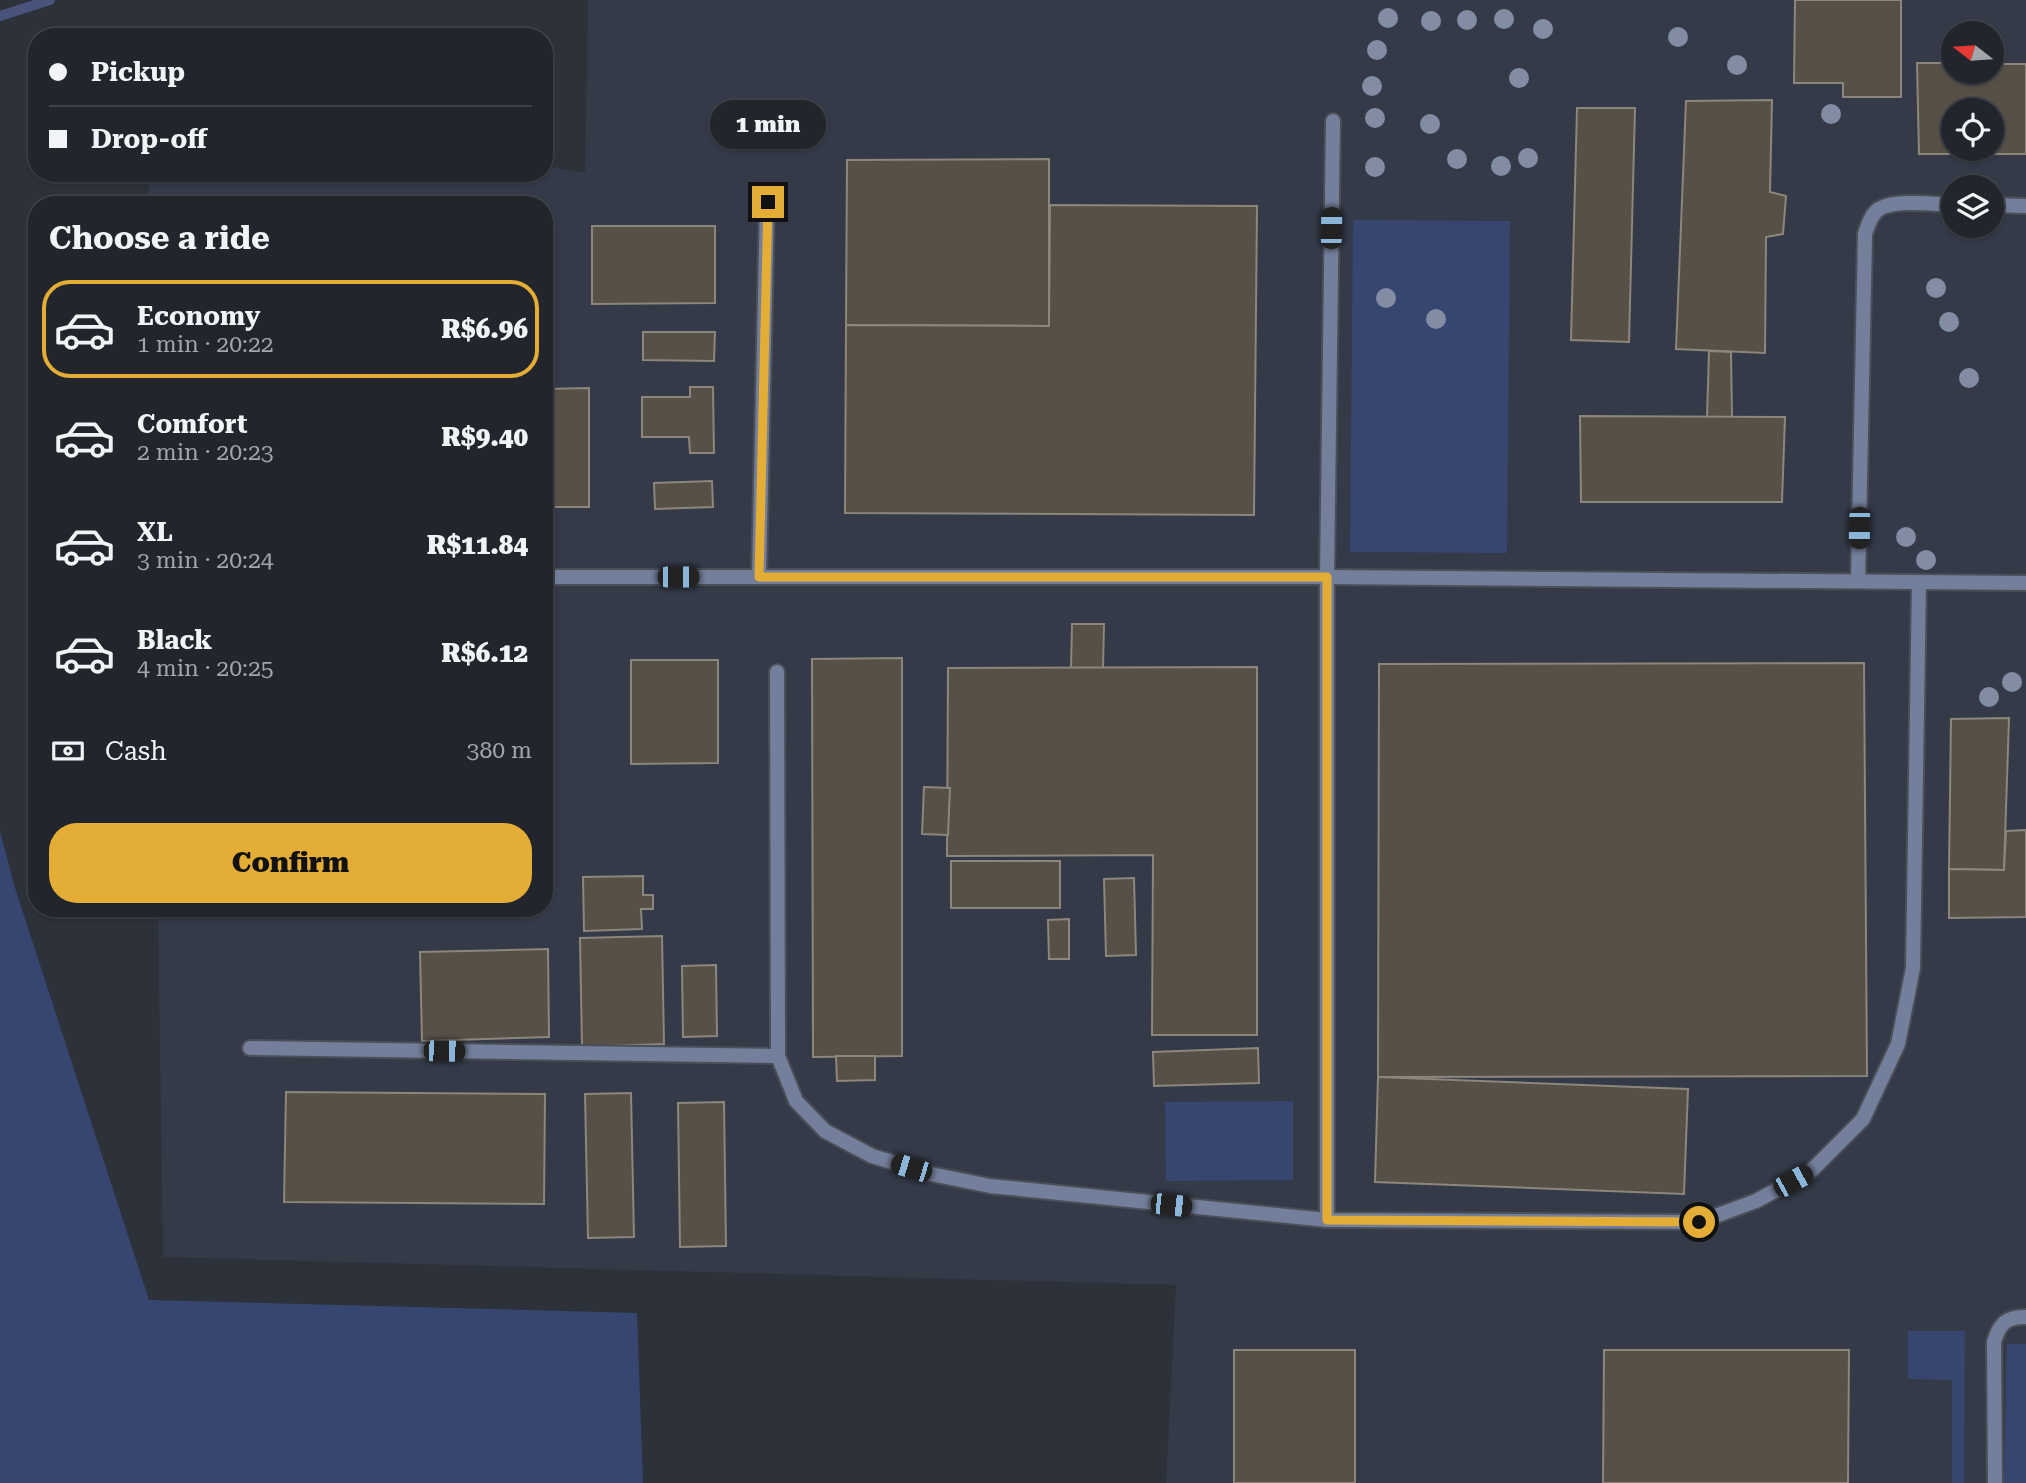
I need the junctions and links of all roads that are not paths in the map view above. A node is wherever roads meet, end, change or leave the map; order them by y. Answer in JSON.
{"nodes":[{"id":1,"x":1333,"y":121,"type":"dead end"},
{"id":2,"x":768,"y":202,"type":"dead end"},
{"id":3,"x":1941,"y":205,"type":"edge"},
{"id":4,"x":2004,"y":205,"type":"edge"},
{"id":5,"x":2026,"y":206,"type":"edge"},
{"id":6,"x":553,"y":577,"type":"edge"},
{"id":7,"x":759,"y":577,"type":"junction"},
{"id":8,"x":1327,"y":577,"type":"junction"},
{"id":9,"x":1858,"y":581,"type":"junction"},
{"id":10,"x":1919,"y":582,"type":"junction"},
{"id":11,"x":2026,"y":583,"type":"edge"},
{"id":12,"x":777,"y":671,"type":"dead end"},
{"id":13,"x":250,"y":1048,"type":"dead end"},
{"id":14,"x":778,"y":1056,"type":"junction"},
{"id":15,"x":1327,"y":1220,"type":"junction"},
{"id":16,"x":2026,"y":1317,"type":"edge"},
{"id":17,"x":1995,"y":1483,"type":"edge"}],
"edges":[{"from":1,"to":8,"type":"lane"},
{"from":2,"to":7,"type":"lane"},
{"from":3,"to":9,"type":"lane"},
{"from":4,"to":5,"type":"lane"},
{"from":6,"to":7,"type":"lane"},
{"from":7,"to":8,"type":"lane"},
{"from":8,"to":9,"type":"lane"},
{"from":8,"to":15,"type":"lane"},
{"from":9,"to":10,"type":"lane"},
{"from":10,"to":11,"type":"lane"},
{"from":10,"to":15,"type":"lane"},
{"from":12,"to":14,"type":"lane"},
{"from":13,"to":14,"type":"lane"},
{"from":14,"to":15,"type":"lane"},
{"from":16,"to":17,"type":"lane"}]}
